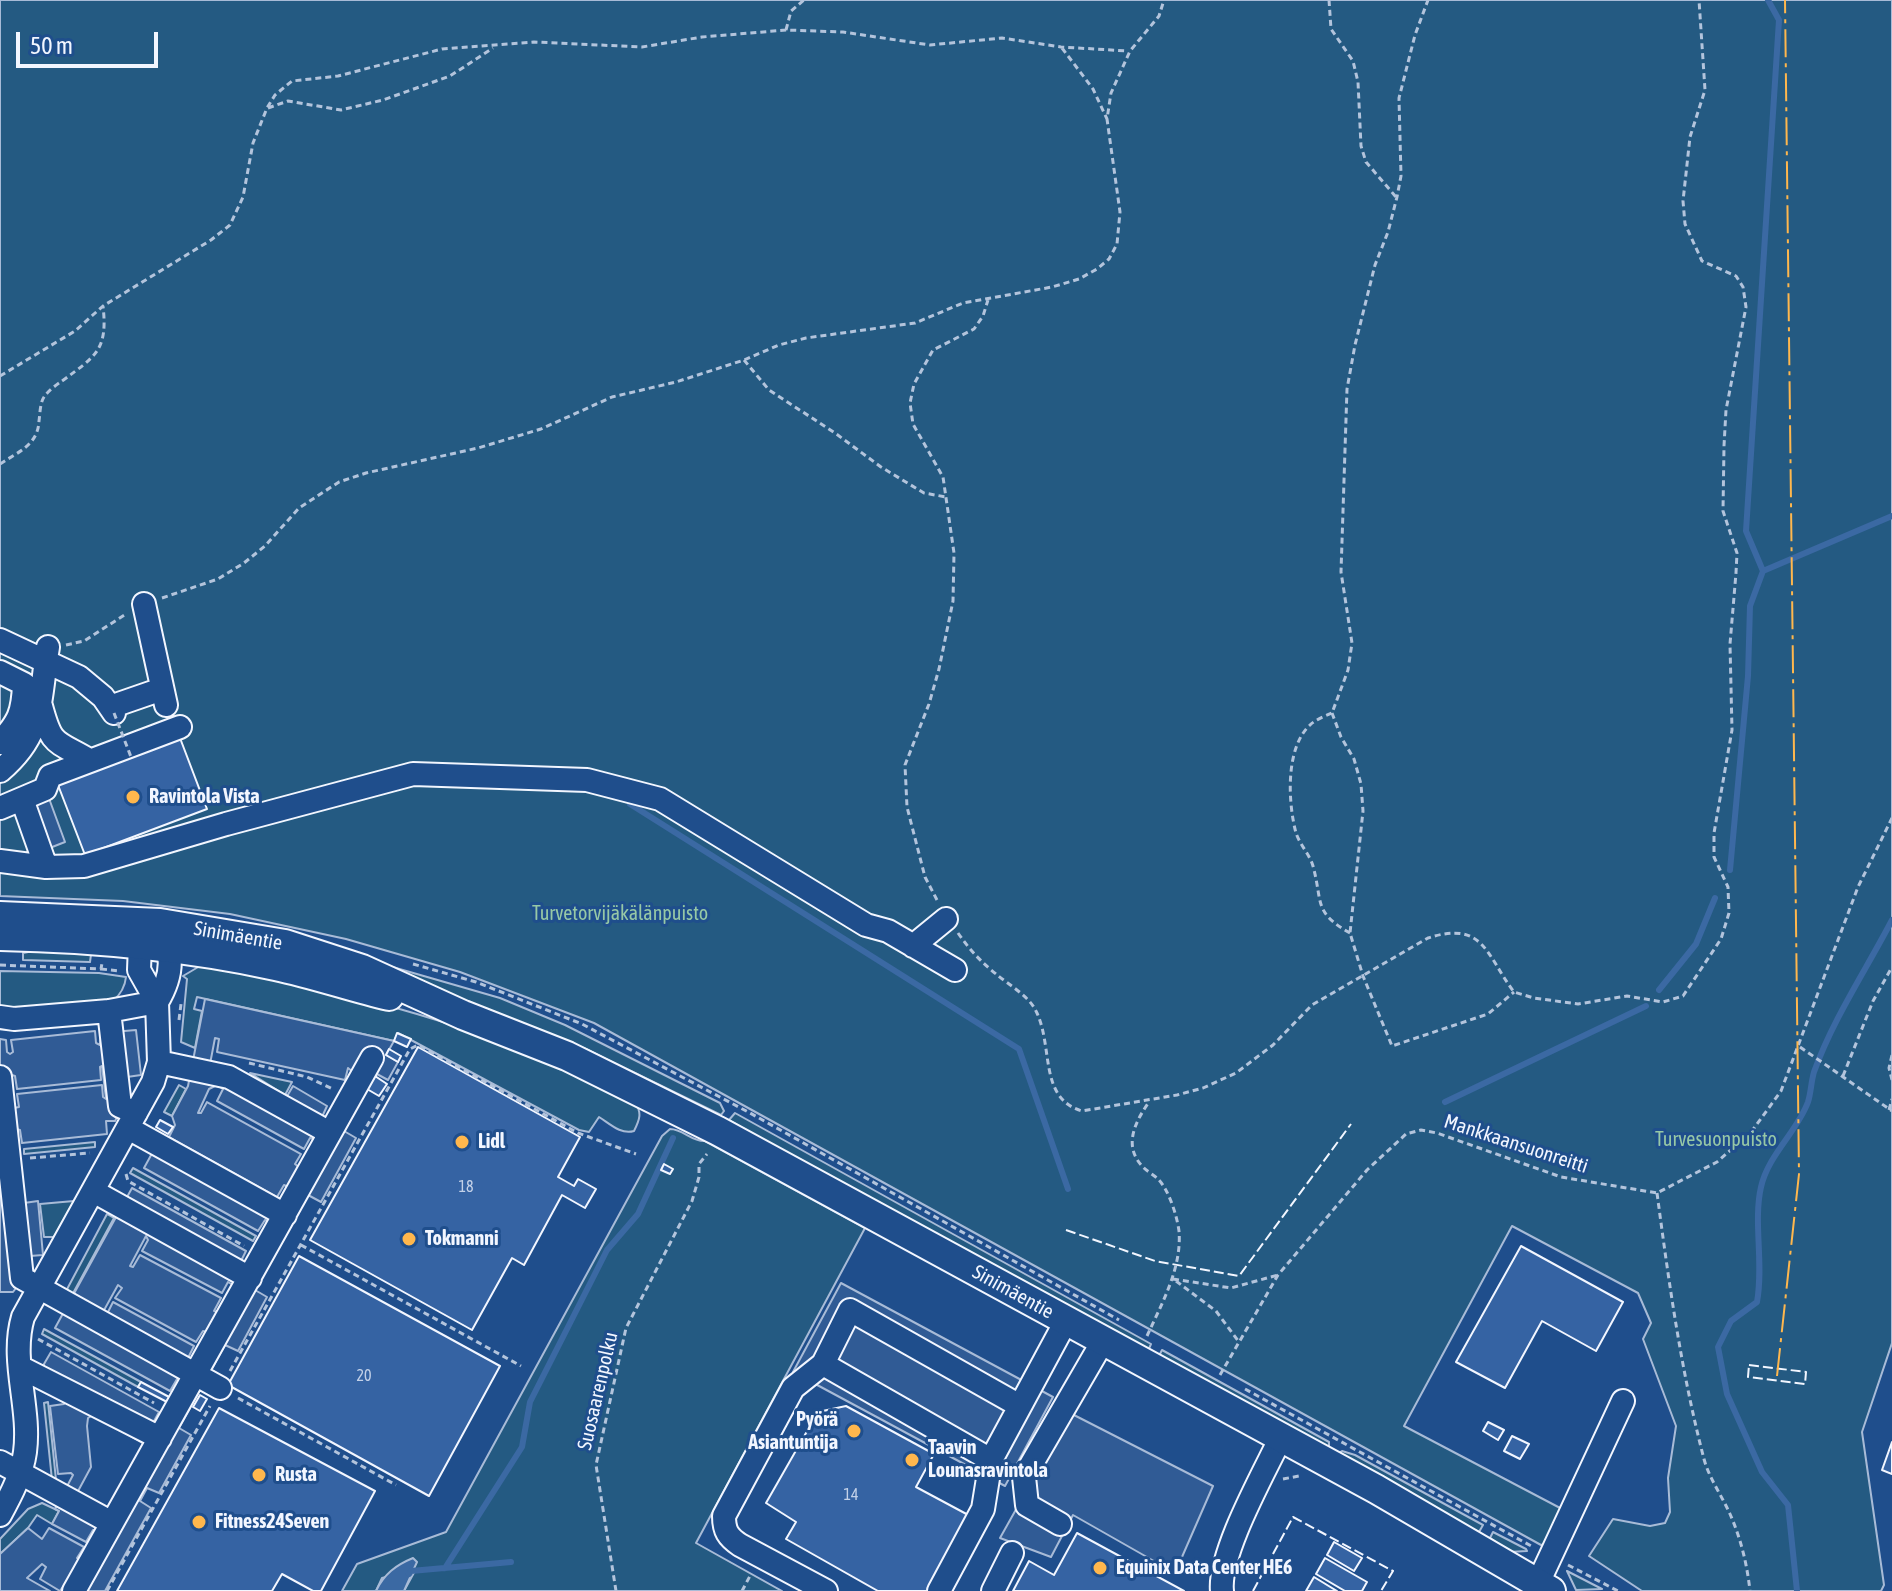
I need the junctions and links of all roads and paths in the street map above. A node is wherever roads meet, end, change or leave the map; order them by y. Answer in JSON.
{"nodes":[{"id":1,"x":804,"y":0,"type":"edge"},
{"id":2,"x":1164,"y":0,"type":"edge"},
{"id":3,"x":1329,"y":0,"type":"edge"},
{"id":4,"x":1428,"y":0,"type":"edge"},
{"id":5,"x":1699,"y":0,"type":"edge"},
{"id":6,"x":786,"y":30,"type":"junction"},
{"id":7,"x":497,"y":46,"type":"junction"},
{"id":8,"x":1061,"y":47,"type":"junction"},
{"id":9,"x":1130,"y":51,"type":"junction"},
{"id":10,"x":267,"y":108,"type":"junction"},
{"id":11,"x":1107,"y":119,"type":"junction"},
{"id":12,"x":1397,"y":197,"type":"junction"},
{"id":13,"x":988,"y":300,"type":"junction"},
{"id":14,"x":103,"y":306,"type":"junction"},
{"id":15,"x":744,"y":360,"type":"junction"},
{"id":16,"x":0,"y":376,"type":"edge"},
{"id":17,"x":0,"y":464,"type":"edge"},
{"id":18,"x":946,"y":497,"type":"junction"},
{"id":19,"x":144,"y":604,"type":"junction"},
{"id":20,"x":0,"y":640,"type":"edge"},
{"id":21,"x":46,"y":655,"type":"junction"},
{"id":22,"x":0,"y":672,"type":"edge"},
{"id":23,"x":40,"y":705,"type":"junction"},
{"id":24,"x":112,"y":710,"type":"junction"},
{"id":25,"x":1332,"y":713,"type":"junction"},
{"id":26,"x":180,"y":727,"type":"dead end"},
{"id":27,"x":0,"y":743,"type":"edge"},
{"id":28,"x":131,"y":757,"type":"dead end"},
{"id":29,"x":89,"y":760,"type":"junction"},
{"id":30,"x":0,"y":771,"type":"edge"},
{"id":31,"x":23,"y":802,"type":"dead end"},
{"id":32,"x":0,"y":808,"type":"edge"},
{"id":33,"x":1892,"y":818,"type":"edge"},
{"id":34,"x":0,"y":861,"type":"edge"},
{"id":35,"x":46,"y":867,"type":"junction"},
{"id":36,"x":0,"y":916,"type":"edge"},
{"id":37,"x":946,"y":919,"type":"junction"},
{"id":38,"x":1350,"y":933,"type":"junction"},
{"id":39,"x":0,"y":936,"type":"edge"},
{"id":40,"x":140,"y":944,"type":"junction"},
{"id":41,"x":913,"y":946,"type":"junction"},
{"id":42,"x":166,"y":949,"type":"junction"},
{"id":43,"x":1892,"y":967,"type":"edge"},
{"id":44,"x":955,"y":970,"type":"dead end"},
{"id":45,"x":1363,"y":976,"type":"junction"},
{"id":46,"x":1514,"y":992,"type":"junction"},
{"id":47,"x":157,"y":1002,"type":"junction"},
{"id":48,"x":109,"y":1011,"type":"junction"},
{"id":49,"x":0,"y":1017,"type":"edge"},
{"id":50,"x":178,"y":1031,"type":"dead end"},
{"id":51,"x":1799,"y":1047,"type":"junction"},
{"id":52,"x":1892,"y":1055,"type":"edge"},
{"id":53,"x":372,"y":1058,"type":"dead end"},
{"id":54,"x":159,"y":1062,"type":"junction"},
{"id":55,"x":249,"y":1063,"type":"dead end"},
{"id":56,"x":1843,"y":1076,"type":"junction"},
{"id":57,"x":0,"y":1077,"type":"edge"},
{"id":58,"x":1892,"y":1080,"type":"edge"},
{"id":59,"x":350,"y":1097,"type":"junction"},
{"id":60,"x":1892,"y":1099,"type":"edge"},
{"id":61,"x":1149,"y":1102,"type":"junction"},
{"id":62,"x":731,"y":1103,"type":"dead end"},
{"id":63,"x":1891,"y":1110,"type":"edge"},
{"id":64,"x":132,"y":1120,"type":"junction"},
{"id":65,"x":330,"y":1133,"type":"junction"},
{"id":66,"x":636,"y":1154,"type":"dead end"},
{"id":67,"x":9,"y":1160,"type":"junction"},
{"id":68,"x":109,"y":1161,"type":"junction"},
{"id":69,"x":699,"y":1164,"type":"dead end"},
{"id":70,"x":93,"y":1191,"type":"junction"},
{"id":71,"x":1657,"y":1193,"type":"junction"},
{"id":72,"x":285,"y":1215,"type":"junction"},
{"id":73,"x":301,"y":1245,"type":"junction"},
{"id":74,"x":266,"y":1248,"type":"junction"},
{"id":75,"x":1278,"y":1275,"type":"junction"},
{"id":76,"x":250,"y":1278,"type":"junction"},
{"id":77,"x":1173,"y":1279,"type":"junction"},
{"id":78,"x":39,"y":1288,"type":"junction"},
{"id":79,"x":1066,"y":1321,"type":"junction"},
{"id":80,"x":1112,"y":1331,"type":"junction"},
{"id":81,"x":17,"y":1336,"type":"junction"},
{"id":82,"x":1239,"y":1342,"type":"junction"},
{"id":83,"x":1135,"y":1359,"type":"junction"},
{"id":84,"x":823,"y":1364,"type":"junction"},
{"id":85,"x":521,"y":1366,"type":"dead end"},
{"id":86,"x":20,"y":1367,"type":"junction"},
{"id":87,"x":196,"y":1375,"type":"junction"},
{"id":88,"x":1220,"y":1375,"type":"dead end"},
{"id":89,"x":1233,"y":1382,"type":"dead end"},
{"id":90,"x":220,"y":1388,"type":"junction"},
{"id":91,"x":1623,"y":1401,"type":"dead end"},
{"id":92,"x":1020,"y":1406,"type":"junction"},
{"id":93,"x":177,"y":1409,"type":"junction"},
{"id":94,"x":1281,"y":1437,"type":"junction"},
{"id":95,"x":160,"y":1438,"type":"junction"},
{"id":96,"x":991,"y":1460,"type":"junction"},
{"id":97,"x":10,"y":1468,"type":"edge"},
{"id":98,"x":396,"y":1485,"type":"dead end"},
{"id":99,"x":3,"y":1505,"type":"edge"},
{"id":100,"x":112,"y":1523,"type":"junction"},
{"id":101,"x":1060,"y":1524,"type":"dead end"},
{"id":102,"x":1012,"y":1553,"type":"dead end"},
{"id":103,"x":1550,"y":1557,"type":"junction"},
{"id":104,"x":751,"y":1574,"type":"dead end"},
{"id":105,"x":1544,"y":1587,"type":"edge"},
{"id":106,"x":74,"y":1591,"type":"edge"},
{"id":107,"x":107,"y":1591,"type":"edge"},
{"id":108,"x":616,"y":1591,"type":"edge"},
{"id":109,"x":742,"y":1591,"type":"edge"},
{"id":110,"x":826,"y":1591,"type":"edge"},
{"id":111,"x":939,"y":1591,"type":"edge"},
{"id":112,"x":993,"y":1591,"type":"edge"},
{"id":113,"x":1222,"y":1591,"type":"edge"},
{"id":114,"x":1618,"y":1591,"type":"edge"},
{"id":115,"x":1750,"y":1591,"type":"edge"}],
"edges":[{"from":1,"to":6,"type":"path"},
{"from":2,"to":9,"type":"path"},
{"from":3,"to":12,"type":"path"},
{"from":4,"to":12,"type":"path"},
{"from":5,"to":46,"type":"path"},
{"from":6,"to":7,"type":"path"},
{"from":6,"to":8,"type":"path"},
{"from":7,"to":10,"type":"path"},
{"from":7,"to":10,"type":"path"},
{"from":8,"to":9,"type":"path"},
{"from":8,"to":11,"type":"path"},
{"from":9,"to":11,"type":"path"},
{"from":10,"to":14,"type":"path"},
{"from":11,"to":13,"type":"path"},
{"from":12,"to":25,"type":"path"},
{"from":13,"to":15,"type":"path"},
{"from":13,"to":18,"type":"path"},
{"from":14,"to":16,"type":"path"},
{"from":14,"to":17,"type":"path"},
{"from":15,"to":18,"type":"path"},
{"from":15,"to":19,"type":"path"},
{"from":18,"to":37,"type":"path"},
{"from":19,"to":21,"type":"path"},
{"from":19,"to":24,"type":"street"},
{"from":20,"to":21,"type":"street"},
{"from":21,"to":23,"type":"street"},
{"from":21,"to":24,"type":"street"},
{"from":22,"to":27,"type":"street"},
{"from":23,"to":29,"type":"street"},
{"from":23,"to":30,"type":"street"},
{"from":24,"to":28,"type":"path","bridge":true},
{"from":25,"to":38,"type":"path"},
{"from":25,"to":38,"type":"path"},
{"from":26,"to":29,"type":"street"},
{"from":29,"to":32,"type":"street"},
{"from":31,"to":35,"type":"street"},
{"from":33,"to":51,"type":"path"},
{"from":34,"to":35,"type":"street"},
{"from":35,"to":41,"type":"street"},
{"from":36,"to":42,"type":"main road","name":"Sinimäentie"},
{"from":37,"to":41,"type":"street"},
{"from":37,"to":61,"type":"path"},
{"from":38,"to":45,"type":"path"},
{"from":39,"to":40,"type":"main road","name":"Sinimäentie"},
{"from":40,"to":42,"type":"main road","name":"Sinimäentie"},
{"from":40,"to":47,"type":"street"},
{"from":41,"to":44,"type":"street"},
{"from":42,"to":47,"type":"street"},
{"from":42,"to":50,"type":"path"},
{"from":42,"to":79,"type":"main road","name":"Sinimäentie"},
{"from":43,"to":56,"type":"path"},
{"from":45,"to":46,"type":"path"},
{"from":45,"to":46,"type":"path"},
{"from":45,"to":61,"type":"path"},
{"from":47,"to":48,"type":"street"},
{"from":47,"to":54,"type":"street"},
{"from":48,"to":49,"type":"street"},
{"from":48,"to":64,"type":"street"},
{"from":51,"to":56,"type":"path"},
{"from":51,"to":71,"type":"path"},
{"from":52,"to":58,"type":"path"},
{"from":53,"to":59,"type":"street"},
{"from":54,"to":64,"type":"street"},
{"from":54,"to":65,"type":"street"},
{"from":55,"to":59,"type":"path"},
{"from":56,"to":63,"type":"path"},
{"from":57,"to":67,"type":"street"},
{"from":59,"to":65,"type":"street"},
{"from":60,"to":63,"type":"path"},
{"from":61,"to":77,"type":"path"},
{"from":62,"to":80,"type":"path"},
{"from":64,"to":68,"type":"street"},
{"from":64,"to":72,"type":"street"},
{"from":65,"to":72,"type":"street"},
{"from":66,"to":73,"type":"path"},
{"from":67,"to":68,"type":"path"},
{"from":67,"to":78,"type":"street"},
{"from":68,"to":70,"type":"street"},
{"from":68,"to":74,"type":"path"},
{"from":69,"to":108,"type":"path","name":"Suosaarenpolku"},
{"from":70,"to":76,"type":"street"},
{"from":70,"to":78,"type":"street"},
{"from":71,"to":75,"type":"path","name":"Mankkaansuonreitti"},
{"from":71,"to":115,"type":"path"},
{"from":72,"to":74,"type":"street"},
{"from":73,"to":85,"type":"path"},
{"from":73,"to":90,"type":"path"},
{"from":74,"to":76,"type":"street"},
{"from":75,"to":77,"type":"path"},
{"from":75,"to":82,"type":"path","name":"Mankkaansuonreitti"},
{"from":76,"to":87,"type":"street"},
{"from":77,"to":82,"type":"path"},
{"from":77,"to":83,"type":"path"},
{"from":78,"to":81,"type":"street"},
{"from":78,"to":87,"type":"street"},
{"from":79,"to":80,"type":"main road","name":"Sinimäentie"},
{"from":79,"to":92,"type":"street"},
{"from":80,"to":83,"type":"main road","name":"Sinimäentie"},
{"from":80,"to":101,"type":"street"},
{"from":81,"to":86,"type":"street"},
{"from":81,"to":93,"type":"path"},
{"from":82,"to":88,"type":"path","name":"Mankkaansuonreitti"},
{"from":83,"to":94,"type":"main road","name":"Sinimäentie"},
{"from":84,"to":92,"type":"street"},
{"from":84,"to":96,"type":"street"},
{"from":84,"to":110,"type":"street"},
{"from":86,"to":95,"type":"street"},
{"from":86,"to":97,"type":"street"},
{"from":87,"to":90,"type":"street"},
{"from":87,"to":93,"type":"street"},
{"from":89,"to":103,"type":"path"},
{"from":90,"to":98,"type":"path"},
{"from":90,"to":107,"type":"path"},
{"from":91,"to":103,"type":"street"},
{"from":92,"to":96,"type":"street"},
{"from":93,"to":95,"type":"street"},
{"from":94,"to":105,"type":"main road","name":"Sinimäentie"},
{"from":94,"to":113,"type":"street"},
{"from":95,"to":100,"type":"street"},
{"from":96,"to":111,"type":"street"},
{"from":97,"to":99,"type":"street"},
{"from":97,"to":100,"type":"street"},
{"from":100,"to":106,"type":"street"},
{"from":102,"to":112,"type":"street"},
{"from":103,"to":105,"type":"street"},
{"from":103,"to":114,"type":"path"},
{"from":104,"to":109,"type":"path"}]}
